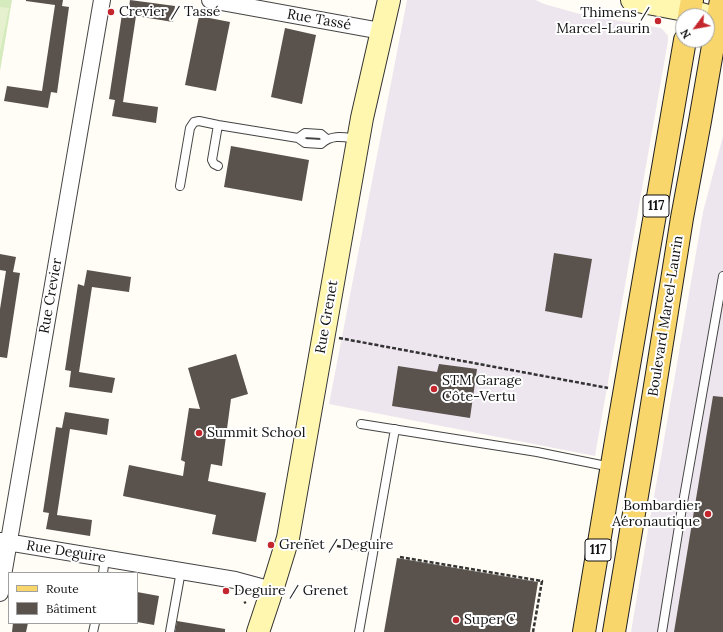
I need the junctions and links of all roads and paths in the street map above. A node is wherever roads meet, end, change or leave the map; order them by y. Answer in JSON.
{"nodes":[{"id":1,"x":102,"y":0,"type":"edge"},
{"id":2,"x":210,"y":0,"type":"edge"},
{"id":3,"x":388,"y":0,"type":"edge"},
{"id":4,"x":632,"y":0,"type":"edge"},
{"id":5,"x":684,"y":8,"type":"edge"},
{"id":6,"x":720,"y":13,"type":"edge"},
{"id":7,"x":381,"y":31,"type":"junction"},
{"id":8,"x":684,"y":48,"type":"edge"},
{"id":9,"x":723,"y":63,"type":"edge"},
{"id":10,"x":700,"y":121,"type":"junction"},
{"id":11,"x":218,"y":125,"type":"junction"},
{"id":12,"x":358,"y":140,"type":"junction"},
{"id":13,"x":218,"y":166,"type":"dead end"},
{"id":14,"x":180,"y":186,"type":"dead end"},
{"id":15,"x":723,"y":276,"type":"edge"},
{"id":16,"x":339,"y":338,"type":"dead end"},
{"id":17,"x":613,"y":389,"type":"dead end"},
{"id":18,"x":361,"y":424,"type":"dead end"},
{"id":19,"x":395,"y":429,"type":"junction"},
{"id":20,"x":612,"y":468,"type":"junction"},
{"id":21,"x":641,"y":473,"type":"junction"},
{"id":22,"x":302,"y":540,"type":"dead end"},
{"id":23,"x":4,"y":542,"type":"edge"},
{"id":24,"x":324,"y":544,"type":"dead end"},
{"id":25,"x":337,"y":546,"type":"dead end"},
{"id":26,"x":358,"y":550,"type":"dead end"},
{"id":27,"x":400,"y":557,"type":"dead end"},
{"id":28,"x":104,"y":566,"type":"edge"},
{"id":29,"x":181,"y":571,"type":"junction"},
{"id":30,"x":272,"y":590,"type":"junction"},
{"id":31,"x":0,"y":592,"type":"edge"},
{"id":32,"x":170,"y":632,"type":"edge"},
{"id":33,"x":258,"y":632,"type":"edge"},
{"id":34,"x":359,"y":632,"type":"edge"},
{"id":35,"x":533,"y":632,"type":"edge"},
{"id":36,"x":584,"y":632,"type":"edge"},
{"id":37,"x":614,"y":632,"type":"edge"},
{"id":38,"x":662,"y":632,"type":"edge"}],
"edges":[{"from":1,"to":23,"type":"street","name":"Rue Crevier"},
{"from":2,"to":7,"type":"street","name":"Rue Tassé"},
{"from":3,"to":7,"type":"street","name":"Rue Grenet"},
{"from":4,"to":5,"type":"street"},
{"from":6,"to":10,"type":"main road","name":"Boulevard Marcel-Laurin","number":"117"},
{"from":7,"to":12,"type":"street","name":"Rue Grenet"},
{"from":8,"to":20,"type":"main road","name":"Boulevard Marcel-Laurin","number":"117"},
{"from":9,"to":10,"type":"main road"},
{"from":10,"to":21,"type":"main road","name":"Boulevard Marcel-Laurin","number":"117"},
{"from":11,"to":12,"type":"lane"},
{"from":11,"to":13,"type":"lane"},
{"from":11,"to":14,"type":"lane"},
{"from":12,"to":30,"type":"street","name":"Rue Grenet"},
{"from":15,"to":38,"type":"lane"},
{"from":16,"to":17,"type":"path"},
{"from":18,"to":19,"type":"lane"},
{"from":19,"to":20,"type":"lane"},
{"from":19,"to":34,"type":"lane"},
{"from":20,"to":21,"type":"main road"},
{"from":20,"to":36,"type":"main road","name":"Boulevard Marcel-Laurin","number":"117"},
{"from":21,"to":37,"type":"main road","name":"Boulevard Marcel-Laurin","number":"117"},
{"from":22,"to":24,"type":"path"},
{"from":23,"to":28,"type":"street","name":"Rue Deguire"},
{"from":23,"to":31,"type":"street","name":"Rue Crevier"},
{"from":25,"to":26,"type":"path"},
{"from":27,"to":35,"type":"path"},
{"from":28,"to":29,"type":"street","name":"Rue Deguire"},
{"from":29,"to":30,"type":"street","name":"Rue Deguire"},
{"from":29,"to":32,"type":"lane"},
{"from":30,"to":33,"type":"street","name":"Rue Grenet"}]}
